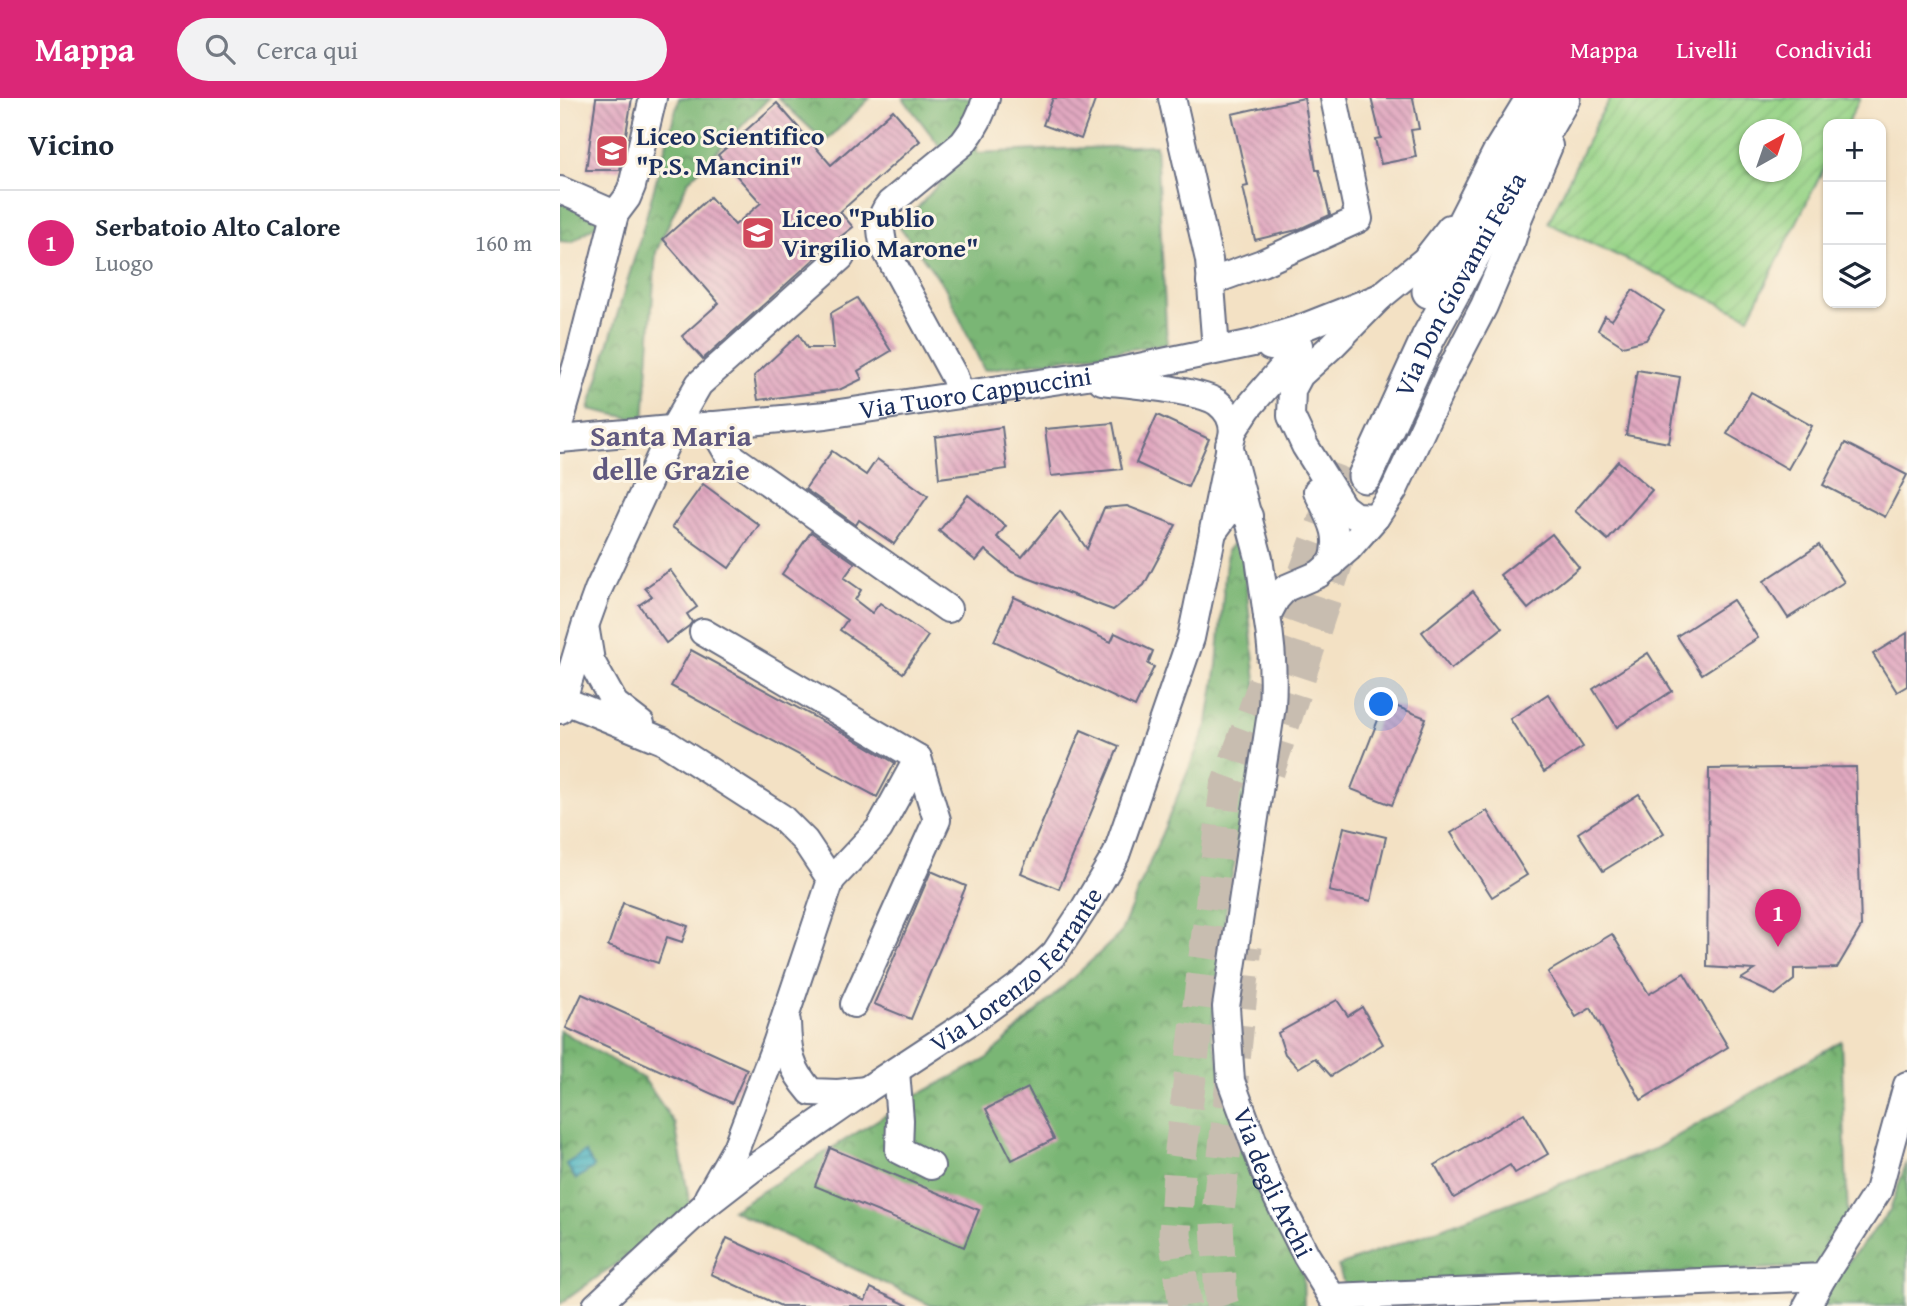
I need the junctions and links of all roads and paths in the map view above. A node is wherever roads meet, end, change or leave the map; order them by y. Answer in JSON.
{"nodes":[{"id":1,"x":653,"y":98,"type":"edge"},
{"id":2,"x":986,"y":98,"type":"edge"},
{"id":3,"x":1172,"y":98,"type":"edge"},
{"id":4,"x":1334,"y":98,"type":"edge"},
{"id":5,"x":1532,"y":98,"type":"edge"},
{"id":6,"x":1565,"y":98,"type":"edge"},
{"id":7,"x":560,"y":190,"type":"edge"},
{"id":8,"x":1472,"y":204,"type":"junction"},
{"id":9,"x":615,"y":214,"type":"junction"},
{"id":10,"x":1530,"y":215,"type":"junction"},
{"id":11,"x":841,"y":257,"type":"dead end"},
{"id":12,"x":1210,"y":282,"type":"junction"},
{"id":13,"x":1380,"y":297,"type":"junction"},
{"id":14,"x":1253,"y":343,"type":"junction"},
{"id":15,"x":1216,"y":350,"type":"junction"},
{"id":16,"x":1074,"y":378,"type":"junction"},
{"id":17,"x":1270,"y":382,"type":"junction"},
{"id":18,"x":961,"y":395,"type":"junction"},
{"id":19,"x":560,"y":422,"type":"edge"},
{"id":20,"x":711,"y":425,"type":"junction"},
{"id":21,"x":673,"y":429,"type":"junction"},
{"id":22,"x":1231,"y":438,"type":"junction"},
{"id":23,"x":560,"y":439,"type":"edge"},
{"id":24,"x":1382,"y":441,"type":"junction"},
{"id":25,"x":1249,"y":516,"type":"junction"},
{"id":26,"x":1376,"y":517,"type":"junction"},
{"id":27,"x":1213,"y":532,"type":"junction"},
{"id":28,"x":1259,"y":558,"type":"junction"},
{"id":29,"x":1332,"y":564,"type":"junction"},
{"id":30,"x":1300,"y":582,"type":"junction"},
{"id":31,"x":948,"y":609,"type":"dead end"},
{"id":32,"x":1267,"y":616,"type":"junction"},
{"id":33,"x":585,"y":626,"type":"junction"},
{"id":34,"x":703,"y":632,"type":"dead end"},
{"id":35,"x":562,"y":705,"type":"edge"},
{"id":36,"x":663,"y":741,"type":"junction"},
{"id":37,"x":918,"y":758,"type":"junction"},
{"id":38,"x":831,"y":880,"type":"junction"},
{"id":39,"x":854,"y":1004,"type":"dead end"},
{"id":40,"x":787,"y":1014,"type":"junction"},
{"id":41,"x":896,"y":1071,"type":"junction"},
{"id":42,"x":1907,"y":1085,"type":"edge"},
{"id":43,"x":866,"y":1090,"type":"junction"},
{"id":44,"x":930,"y":1166,"type":"dead end"},
{"id":45,"x":703,"y":1207,"type":"junction"},
{"id":46,"x":1823,"y":1277,"type":"junction"},
{"id":47,"x":1331,"y":1302,"type":"edge"},
{"id":48,"x":596,"y":1306,"type":"edge"},
{"id":49,"x":1807,"y":1306,"type":"edge"}],
"edges":[{"from":1,"to":9,"type":"street"},
{"from":2,"to":18,"type":"street"},
{"from":3,"to":12,"type":"street"},
{"from":4,"to":12,"type":"street"},
{"from":5,"to":8,"type":"main road","name":"Via Don Giovanni Festa"},
{"from":6,"to":10,"type":"street"},
{"from":6,"to":24,"type":"main road","name":"Via Don Giovanni Festa"},
{"from":7,"to":9,"type":"street"},
{"from":8,"to":13,"type":"street"},
{"from":8,"to":24,"type":"main road","name":"Via Don Giovanni Festa"},
{"from":9,"to":19,"type":"street"},
{"from":10,"to":24,"type":"street"},
{"from":10,"to":26,"type":"street"},
{"from":11,"to":21,"type":"street"},
{"from":12,"to":15,"type":"street"},
{"from":13,"to":14,"type":"street","name":"Via Tuoro Cappuccini"},
{"from":13,"to":26,"type":"street"},
{"from":14,"to":15,"type":"street","name":"Via Tuoro Cappuccini"},
{"from":14,"to":17,"type":"street"},
{"from":15,"to":16,"type":"street","name":"Via Tuoro Cappuccini"},
{"from":16,"to":18,"type":"street","name":"Via Tuoro Cappuccini"},
{"from":16,"to":22,"type":"street","name":"Via degli Archi"},
{"from":17,"to":22,"type":"street"},
{"from":17,"to":29,"type":"street"},
{"from":18,"to":20,"type":"street","name":"Via Tuoro Cappuccini"},
{"from":20,"to":21,"type":"street","name":"Via Tuoro Cappuccini"},
{"from":20,"to":31,"type":"street"},
{"from":21,"to":23,"type":"street","name":"Via Tuoro Cappuccini"},
{"from":21,"to":33,"type":"street"},
{"from":22,"to":25,"type":"street","name":"Via degli Archi"},
{"from":22,"to":27,"type":"street","name":"Via Lorenzo Ferrante"},
{"from":25,"to":27,"type":"street"},
{"from":25,"to":28,"type":"street","name":"Via degli Archi"},
{"from":26,"to":29,"type":"street"},
{"from":27,"to":41,"type":"street","name":"Via Lorenzo Ferrante"},
{"from":28,"to":30,"type":"street"},
{"from":28,"to":32,"type":"street","name":"Via degli Archi"},
{"from":29,"to":30,"type":"street"},
{"from":30,"to":32,"type":"street"},
{"from":32,"to":47,"type":"street","name":"Via degli Archi"},
{"from":33,"to":35,"type":"street"},
{"from":33,"to":36,"type":"street"},
{"from":34,"to":37,"type":"street"},
{"from":35,"to":36,"type":"street"},
{"from":36,"to":38,"type":"street"},
{"from":37,"to":38,"type":"street"},
{"from":37,"to":39,"type":"street"},
{"from":38,"to":40,"type":"street"},
{"from":40,"to":43,"type":"street"},
{"from":40,"to":45,"type":"street"},
{"from":41,"to":43,"type":"street","name":"Via Lorenzo Ferrante"},
{"from":41,"to":44,"type":"street"},
{"from":42,"to":46,"type":"street"},
{"from":43,"to":45,"type":"street","name":"Via Lorenzo Ferrante"},
{"from":45,"to":48,"type":"street","name":"Via Lorenzo Ferrante"},
{"from":46,"to":47,"type":"street","name":"Via degli Archi"},
{"from":46,"to":49,"type":"street"}]}
